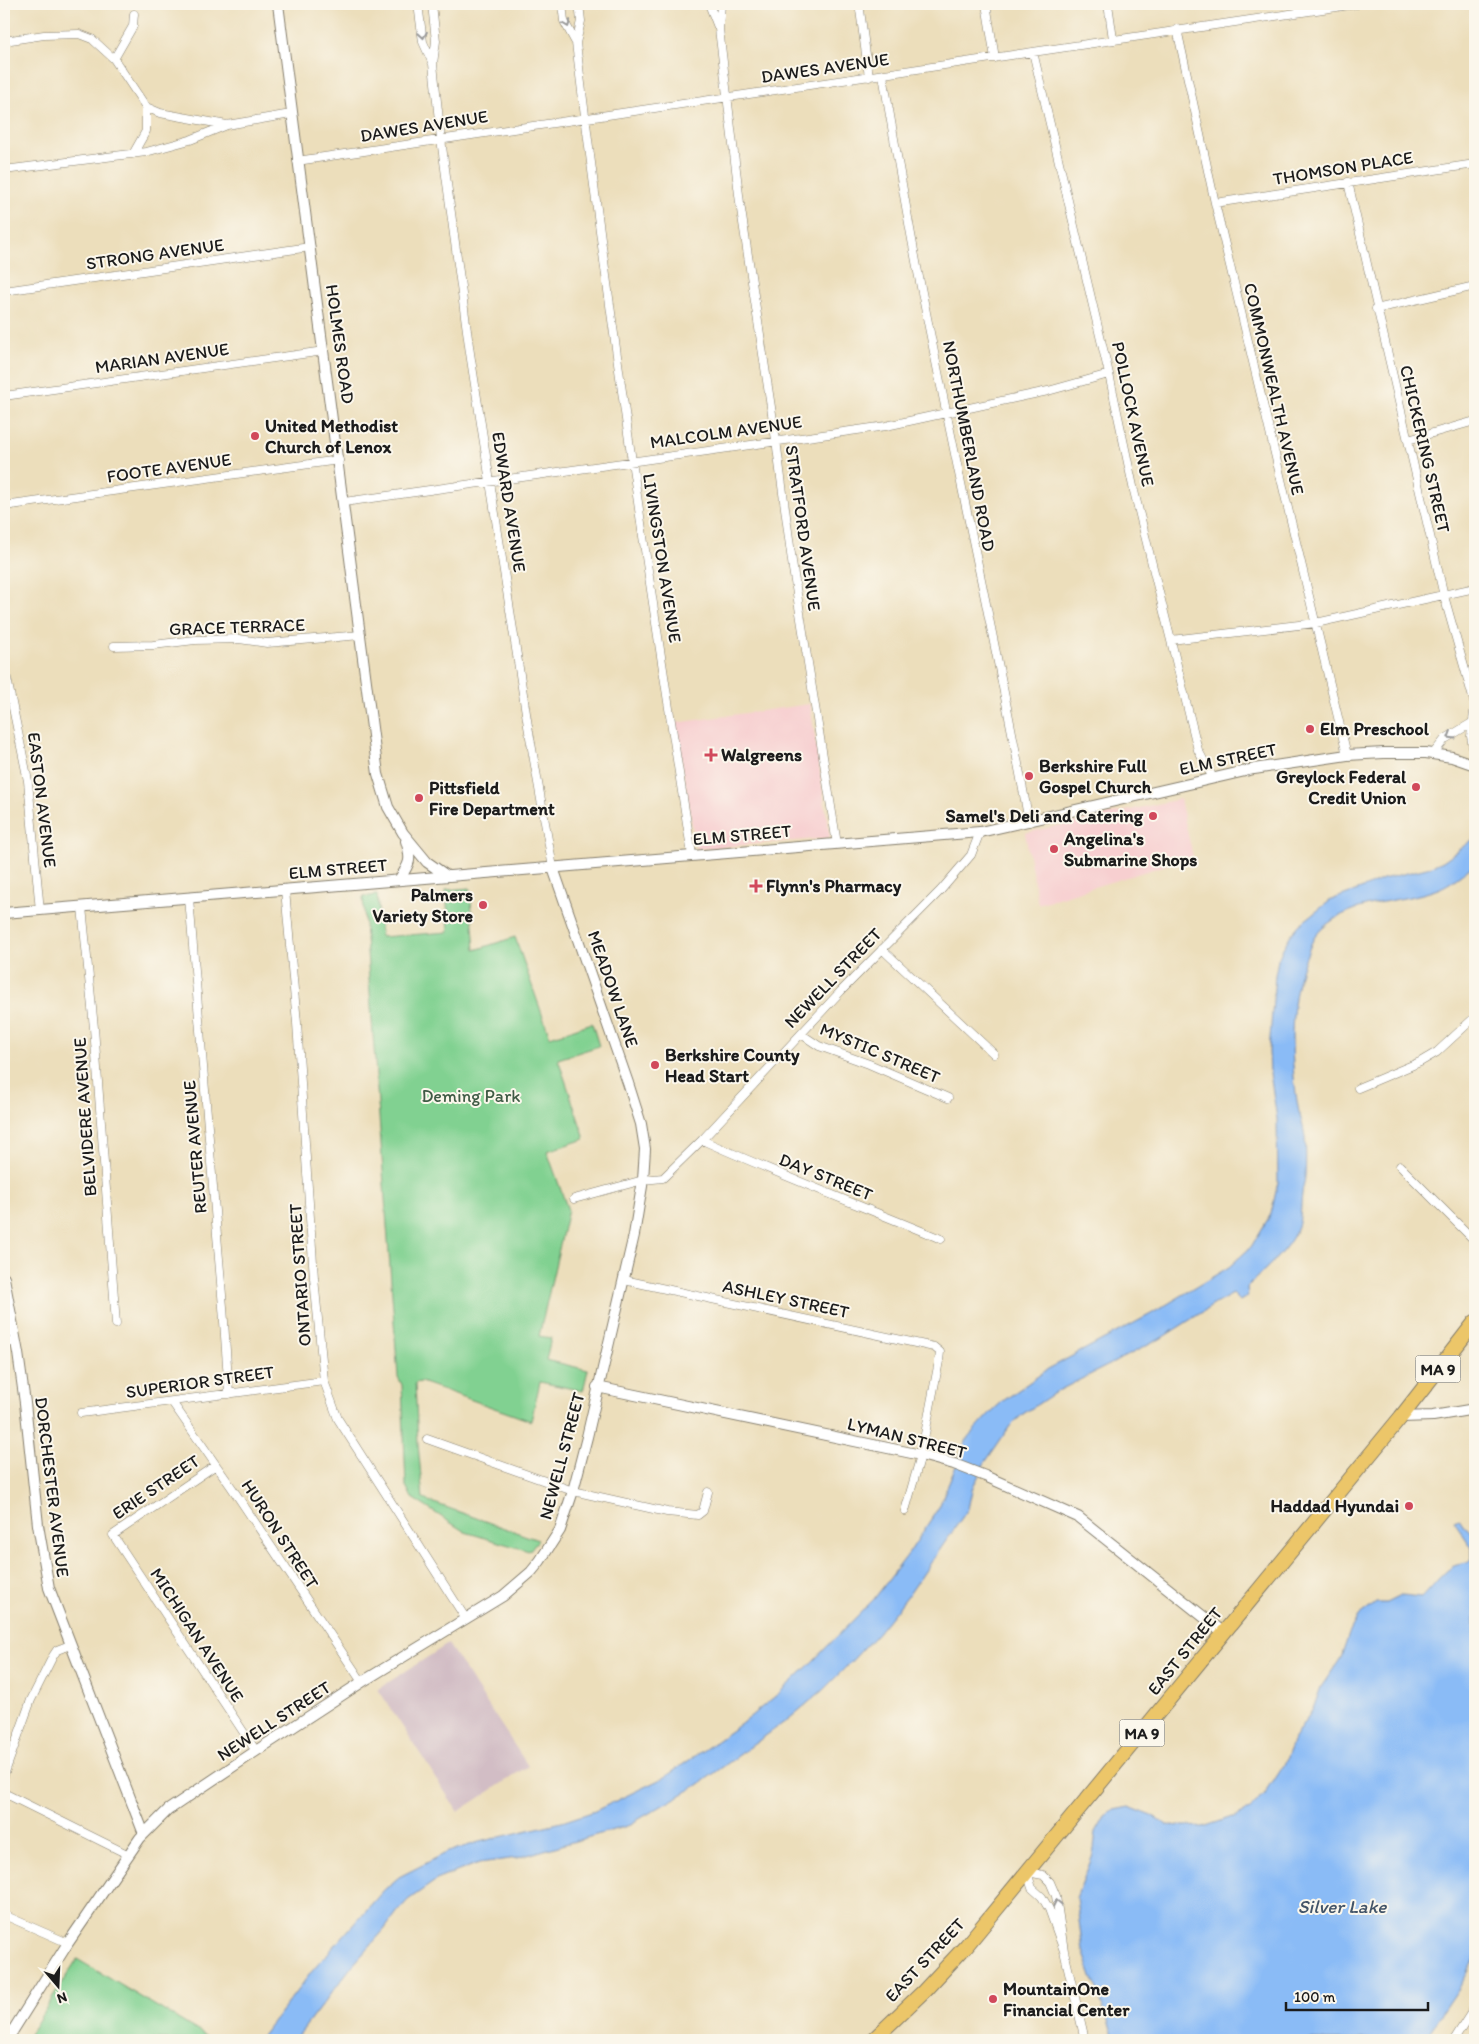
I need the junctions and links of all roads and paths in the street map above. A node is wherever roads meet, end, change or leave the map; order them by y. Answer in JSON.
{"nodes":[{"id":1,"x":278,"y":4,"type":"edge"},
{"id":2,"x":418,"y":4,"type":"edge"},
{"id":3,"x":432,"y":4,"type":"edge"},
{"id":4,"x":562,"y":4,"type":"edge"},
{"id":5,"x":579,"y":4,"type":"edge"},
{"id":6,"x":709,"y":4,"type":"edge"},
{"id":7,"x":721,"y":4,"type":"edge"},
{"id":8,"x":986,"y":4,"type":"edge"},
{"id":9,"x":1108,"y":4,"type":"edge"},
{"id":10,"x":1357,"y":4,"type":"edge"},
{"id":11,"x":859,"y":6,"type":"edge"},
{"id":12,"x":134,"y":14,"type":"dead end"},
{"id":13,"x":719,"y":29,"type":"junction"},
{"id":14,"x":1177,"y":29,"type":"junction"},
{"id":15,"x":1113,"y":39,"type":"junction"},
{"id":16,"x":4,"y":41,"type":"edge"},
{"id":17,"x":576,"y":43,"type":"junction"},
{"id":18,"x":1033,"y":52,"type":"junction"},
{"id":19,"x":995,"y":58,"type":"junction"},
{"id":20,"x":114,"y":59,"type":"junction"},
{"id":21,"x":433,"y":64,"type":"junction"},
{"id":22,"x":883,"y":75,"type":"junction"},
{"id":23,"x":869,"y":77,"type":"junction"},
{"id":24,"x":728,"y":97,"type":"junction"},
{"id":25,"x":146,"y":107,"type":"junction"},
{"id":26,"x":291,"y":114,"type":"junction"},
{"id":27,"x":585,"y":117,"type":"junction"},
{"id":28,"x":227,"y":125,"type":"junction"},
{"id":29,"x":442,"y":139,"type":"junction"},
{"id":30,"x":133,"y":154,"type":"junction"},
{"id":31,"x":297,"y":161,"type":"junction"},
{"id":32,"x":1475,"y":164,"type":"edge"},
{"id":33,"x":4,"y":170,"type":"edge"},
{"id":34,"x":1348,"y":182,"type":"junction"},
{"id":35,"x":1215,"y":203,"type":"junction"},
{"id":36,"x":310,"y":247,"type":"junction"},
{"id":37,"x":1475,"y":286,"type":"edge"},
{"id":38,"x":4,"y":290,"type":"edge"},
{"id":39,"x":1376,"y":309,"type":"junction"},
{"id":40,"x":324,"y":351,"type":"junction"},
{"id":41,"x":1109,"y":374,"type":"junction"},
{"id":42,"x":4,"y":396,"type":"edge"},
{"id":43,"x":947,"y":412,"type":"junction"},
{"id":44,"x":1475,"y":421,"type":"edge"},
{"id":45,"x":776,"y":440,"type":"junction"},
{"id":46,"x":1408,"y":440,"type":"junction"},
{"id":47,"x":339,"y":460,"type":"junction"},
{"id":48,"x":632,"y":461,"type":"junction"},
{"id":49,"x":490,"y":482,"type":"junction"},
{"id":50,"x":344,"y":502,"type":"junction"},
{"id":51,"x":4,"y":506,"type":"edge"},
{"id":52,"x":1475,"y":588,"type":"edge"},
{"id":53,"x":1444,"y":596,"type":"junction"},
{"id":54,"x":1316,"y":623,"type":"junction"},
{"id":55,"x":360,"y":635,"type":"junction"},
{"id":56,"x":1171,"y":640,"type":"junction"},
{"id":57,"x":114,"y":646,"type":"dead end"},
{"id":58,"x":4,"y":664,"type":"edge"},
{"id":59,"x":1474,"y":721,"type":"edge"},
{"id":60,"x":1433,"y":754,"type":"junction"},
{"id":61,"x":1346,"y":755,"type":"junction"},
{"id":62,"x":1475,"y":759,"type":"edge"},
{"id":63,"x":1475,"y":765,"type":"edge"},
{"id":64,"x":1213,"y":778,"type":"junction"},
{"id":65,"x":1029,"y":822,"type":"junction"},
{"id":66,"x":980,"y":832,"type":"junction"},
{"id":67,"x":403,"y":833,"type":"junction"},
{"id":68,"x":837,"y":844,"type":"junction"},
{"id":69,"x":692,"y":855,"type":"junction"},
{"id":70,"x":553,"y":868,"type":"junction"},
{"id":71,"x":447,"y":876,"type":"junction"},
{"id":72,"x":400,"y":880,"type":"junction"},
{"id":73,"x":285,"y":890,"type":"junction"},
{"id":74,"x":189,"y":898,"type":"junction"},
{"id":75,"x":82,"y":907,"type":"junction"},
{"id":76,"x":40,"y":911,"type":"junction"},
{"id":77,"x":4,"y":913,"type":"edge"},
{"id":78,"x":882,"y":949,"type":"junction"},
{"id":79,"x":1475,"y":1018,"type":"edge"},
{"id":80,"x":801,"y":1034,"type":"junction"},
{"id":81,"x":994,"y":1054,"type":"dead end"},
{"id":82,"x":1358,"y":1088,"type":"dead end"},
{"id":83,"x":948,"y":1098,"type":"dead end"},
{"id":84,"x":702,"y":1140,"type":"junction"},
{"id":85,"x":1400,"y":1166,"type":"dead end"},
{"id":86,"x":643,"y":1180,"type":"junction"},
{"id":87,"x":574,"y":1199,"type":"dead end"},
{"id":88,"x":941,"y":1240,"type":"dead end"},
{"id":89,"x":1475,"y":1241,"type":"edge"},
{"id":90,"x":4,"y":1278,"type":"edge"},
{"id":91,"x":624,"y":1280,"type":"junction"},
{"id":92,"x":1475,"y":1322,"type":"edge"},
{"id":93,"x":116,"y":1324,"type":"dead end"},
{"id":94,"x":15,"y":1342,"type":"junction"},
{"id":95,"x":4,"y":1344,"type":"edge"},
{"id":96,"x":324,"y":1381,"type":"junction"},
{"id":97,"x":597,"y":1387,"type":"junction"},
{"id":98,"x":229,"y":1394,"type":"junction"},
{"id":99,"x":172,"y":1402,"type":"junction"},
{"id":100,"x":1475,"y":1408,"type":"edge"},
{"id":101,"x":81,"y":1413,"type":"dead end"},
{"id":102,"x":1402,"y":1417,"type":"junction"},
{"id":103,"x":427,"y":1439,"type":"dead end"},
{"id":104,"x":921,"y":1455,"type":"junction"},
{"id":105,"x":216,"y":1465,"type":"junction"},
{"id":106,"x":573,"y":1491,"type":"junction"},
{"id":107,"x":708,"y":1492,"type":"dead end"},
{"id":108,"x":905,"y":1511,"type":"dead end"},
{"id":109,"x":113,"y":1534,"type":"joint"},
{"id":110,"x":466,"y":1619,"type":"junction"},
{"id":111,"x":1224,"y":1632,"type":"junction"},
{"id":112,"x":70,"y":1645,"type":"junction"},
{"id":113,"x":362,"y":1682,"type":"junction"},
{"id":114,"x":256,"y":1751,"type":"junction"},
{"id":115,"x":4,"y":1775,"type":"edge"},
{"id":116,"x":4,"y":1793,"type":"edge"},
{"id":117,"x":144,"y":1834,"type":"junction"},
{"id":118,"x":130,"y":1855,"type":"junction"},
{"id":119,"x":1027,"y":1872,"type":"junction"},
{"id":120,"x":4,"y":1915,"type":"edge"},
{"id":121,"x":68,"y":1943,"type":"junction"},
{"id":122,"x":1064,"y":1951,"type":"junction"},
{"id":123,"x":1475,"y":2007,"type":"edge"},
{"id":124,"x":7,"y":2037,"type":"edge"},
{"id":125,"x":873,"y":2040,"type":"edge"},
{"id":126,"x":1086,"y":2040,"type":"edge"},
{"id":127,"x":1454,"y":2040,"type":"edge"}],
"edges":[{"from":1,"to":26,"type":"street","name":"HOLMES ROAD"},
{"from":2,"to":21,"type":"street","one_way":true},
{"from":3,"to":21,"type":"street"},
{"from":4,"to":17,"type":"street","one_way":true},
{"from":5,"to":17,"type":"street"},
{"from":6,"to":13,"type":"street"},
{"from":7,"to":13,"type":"street"},
{"from":8,"to":19,"type":"street"},
{"from":9,"to":15,"type":"street"},
{"from":10,"to":14,"type":"street","name":"DAWES AVENUE"},
{"from":11,"to":23,"type":"street"},
{"from":12,"to":20,"type":"street"},
{"from":13,"to":24,"type":"street","name":"STRATFORD AVENUE"},
{"from":14,"to":15,"type":"street","name":"DAWES AVENUE"},
{"from":14,"to":35,"type":"street","name":"COMMONWEALTH AVENUE"},
{"from":15,"to":18,"type":"street","name":"DAWES AVENUE"},
{"from":16,"to":20,"type":"street"},
{"from":17,"to":27,"type":"street","name":"LIVINGSTON AVENUE"},
{"from":18,"to":19,"type":"street","name":"DAWES AVENUE"},
{"from":18,"to":41,"type":"street","name":"POLLOCK AVENUE"},
{"from":19,"to":22,"type":"street","name":"DAWES AVENUE"},
{"from":20,"to":25,"type":"street"},
{"from":21,"to":29,"type":"street","name":"EDWARD AVENUE"},
{"from":22,"to":23,"type":"street","name":"DAWES AVENUE"},
{"from":22,"to":43,"type":"street","name":"NORTHUMBERLAND ROAD"},
{"from":23,"to":24,"type":"street","name":"DAWES AVENUE"},
{"from":24,"to":27,"type":"street","name":"DAWES AVENUE"},
{"from":24,"to":45,"type":"street","name":"STRATFORD AVENUE"},
{"from":25,"to":28,"type":"street"},
{"from":25,"to":30,"type":"street"},
{"from":26,"to":28,"type":"street"},
{"from":26,"to":31,"type":"street","name":"HOLMES ROAD"},
{"from":27,"to":29,"type":"street","name":"DAWES AVENUE"},
{"from":27,"to":48,"type":"street","name":"LIVINGSTON AVENUE"},
{"from":28,"to":30,"type":"street"},
{"from":29,"to":31,"type":"street","name":"DAWES AVENUE"},
{"from":29,"to":49,"type":"street","name":"EDWARD AVENUE"},
{"from":30,"to":33,"type":"street"},
{"from":31,"to":36,"type":"street","name":"HOLMES ROAD"},
{"from":32,"to":34,"type":"street","name":"THOMSON PLACE"},
{"from":34,"to":35,"type":"street","name":"THOMSON PLACE"},
{"from":34,"to":39,"type":"street","name":"CHICKERING STREET"},
{"from":35,"to":54,"type":"street","name":"COMMONWEALTH AVENUE"},
{"from":36,"to":38,"type":"street","name":"STRONG AVENUE"},
{"from":36,"to":40,"type":"street","name":"HOLMES ROAD"},
{"from":37,"to":39,"type":"street"},
{"from":39,"to":46,"type":"street","name":"CHICKERING STREET"},
{"from":40,"to":42,"type":"street","name":"MARIAN AVENUE"},
{"from":40,"to":47,"type":"street","name":"HOLMES ROAD"},
{"from":41,"to":43,"type":"street","name":"MALCOLM AVENUE"},
{"from":41,"to":56,"type":"street","name":"POLLOCK AVENUE"},
{"from":43,"to":45,"type":"street","name":"MALCOLM AVENUE"},
{"from":43,"to":65,"type":"street","name":"NORTHUMBERLAND ROAD"},
{"from":44,"to":46,"type":"street"},
{"from":45,"to":48,"type":"street","name":"MALCOLM AVENUE"},
{"from":45,"to":68,"type":"street","name":"STRATFORD AVENUE"},
{"from":46,"to":53,"type":"street","name":"CHICKERING STREET"},
{"from":47,"to":50,"type":"street","name":"HOLMES ROAD"},
{"from":47,"to":51,"type":"street","name":"FOOTE AVENUE"},
{"from":48,"to":49,"type":"street","name":"MALCOLM AVENUE"},
{"from":48,"to":69,"type":"street","name":"LIVINGSTON AVENUE"},
{"from":49,"to":50,"type":"street","name":"MALCOLM AVENUE"},
{"from":49,"to":70,"type":"street","name":"EDWARD AVENUE"},
{"from":50,"to":55,"type":"street","name":"HOLMES ROAD"},
{"from":52,"to":53,"type":"street"},
{"from":53,"to":54,"type":"street"},
{"from":53,"to":59,"type":"street","name":"CHICKERING STREET"},
{"from":54,"to":56,"type":"street"},
{"from":54,"to":61,"type":"street","name":"COMMONWEALTH AVENUE"},
{"from":55,"to":57,"type":"street","name":"GRACE TERRACE"},
{"from":55,"to":67,"type":"street","name":"HOLMES ROAD"},
{"from":56,"to":64,"type":"street","name":"POLLOCK AVENUE"},
{"from":58,"to":76,"type":"street","name":"EASTON AVENUE"},
{"from":59,"to":60,"type":"street","one_way":true},
{"from":59,"to":62,"type":"street","name":"CHICKERING STREET"},
{"from":60,"to":61,"type":"street","name":"ELM STREET"},
{"from":60,"to":63,"type":"street","name":"ELM STREET"},
{"from":61,"to":64,"type":"street","name":"ELM STREET"},
{"from":64,"to":65,"type":"street","name":"ELM STREET"},
{"from":65,"to":66,"type":"street","name":"ELM STREET"},
{"from":66,"to":68,"type":"street","name":"ELM STREET"},
{"from":66,"to":78,"type":"street","name":"NEWELL STREET"},
{"from":67,"to":71,"type":"street","name":"HOLMES ROAD"},
{"from":67,"to":72,"type":"street","name":"HOLMES ROAD"},
{"from":68,"to":69,"type":"street","name":"ELM STREET"},
{"from":69,"to":70,"type":"street","name":"ELM STREET"},
{"from":70,"to":71,"type":"street","name":"ELM STREET"},
{"from":70,"to":86,"type":"street","name":"MEADOW LANE"},
{"from":71,"to":72,"type":"street","name":"ELM STREET"},
{"from":72,"to":73,"type":"street","name":"ELM STREET"},
{"from":73,"to":74,"type":"street","name":"ELM STREET"},
{"from":73,"to":96,"type":"street","name":"ONTARIO STREET"},
{"from":74,"to":75,"type":"street","name":"ELM STREET"},
{"from":74,"to":98,"type":"street","name":"REUTER AVENUE"},
{"from":75,"to":76,"type":"street","name":"ELM STREET"},
{"from":75,"to":93,"type":"street","name":"BELVIDERE AVENUE"},
{"from":76,"to":77,"type":"street","name":"ELM STREET"},
{"from":78,"to":80,"type":"street","name":"NEWELL STREET"},
{"from":78,"to":81,"type":"street"},
{"from":79,"to":82,"type":"street"},
{"from":80,"to":83,"type":"street","name":"MYSTIC STREET"},
{"from":80,"to":84,"type":"street","name":"NEWELL STREET"},
{"from":84,"to":86,"type":"street","name":"NEWELL STREET"},
{"from":84,"to":88,"type":"street","name":"DAY STREET"},
{"from":85,"to":89,"type":"street"},
{"from":86,"to":87,"type":"street"},
{"from":86,"to":91,"type":"street","name":"NEWELL STREET"},
{"from":90,"to":94,"type":"street","name":"DORCHESTER AVENUE"},
{"from":91,"to":97,"type":"street","name":"NEWELL STREET"},
{"from":91,"to":104,"type":"street","name":"ASHLEY STREET"},
{"from":92,"to":102,"type":"highway","name":"EAST STREET","number":"MA 9"},
{"from":94,"to":95,"type":"street"},
{"from":94,"to":112,"type":"street","name":"DORCHESTER AVENUE"},
{"from":96,"to":98,"type":"street","name":"SUPERIOR STREET"},
{"from":96,"to":110,"type":"street","name":"ONTARIO STREET"},
{"from":97,"to":104,"type":"street","name":"LYMAN STREET"},
{"from":97,"to":106,"type":"street","name":"NEWELL STREET"},
{"from":98,"to":99,"type":"street","name":"SUPERIOR STREET"},
{"from":99,"to":101,"type":"street","name":"SUPERIOR STREET"},
{"from":99,"to":105,"type":"street","name":"HURON STREET"},
{"from":100,"to":102,"type":"street"},
{"from":102,"to":111,"type":"highway","name":"EAST STREET","number":"MA 9"},
{"from":103,"to":106,"type":"street"},
{"from":104,"to":108,"type":"street"},
{"from":104,"to":111,"type":"street","name":"LYMAN STREET"},
{"from":105,"to":109,"type":"street","name":"ERIE STREET"},
{"from":105,"to":113,"type":"street","name":"HURON STREET"},
{"from":106,"to":107,"type":"street"},
{"from":106,"to":110,"type":"street","name":"NEWELL STREET"},
{"from":109,"to":114,"type":"street","name":"MICHIGAN AVENUE"},
{"from":110,"to":113,"type":"street","name":"NEWELL STREET"},
{"from":111,"to":119,"type":"highway","name":"EAST STREET","number":"MA 9"},
{"from":112,"to":115,"type":"street"},
{"from":112,"to":117,"type":"street","name":"DORCHESTER AVENUE"},
{"from":113,"to":114,"type":"street","name":"NEWELL STREET"},
{"from":114,"to":117,"type":"street","name":"NEWELL STREET"},
{"from":116,"to":118,"type":"street"},
{"from":117,"to":118,"type":"street","name":"NEWELL STREET"},
{"from":118,"to":121,"type":"street","name":"NEWELL STREET"},
{"from":119,"to":122,"type":"street"},
{"from":122,"to":119,"type":"street","one_way":true},
{"from":119,"to":125,"type":"highway","name":"EAST STREET","number":"MA 9"},
{"from":120,"to":121,"type":"street"},
{"from":121,"to":124,"type":"street","name":"NEWELL STREET"},
{"from":122,"to":126,"type":"street"},
{"from":123,"to":127,"type":"street"}]}
